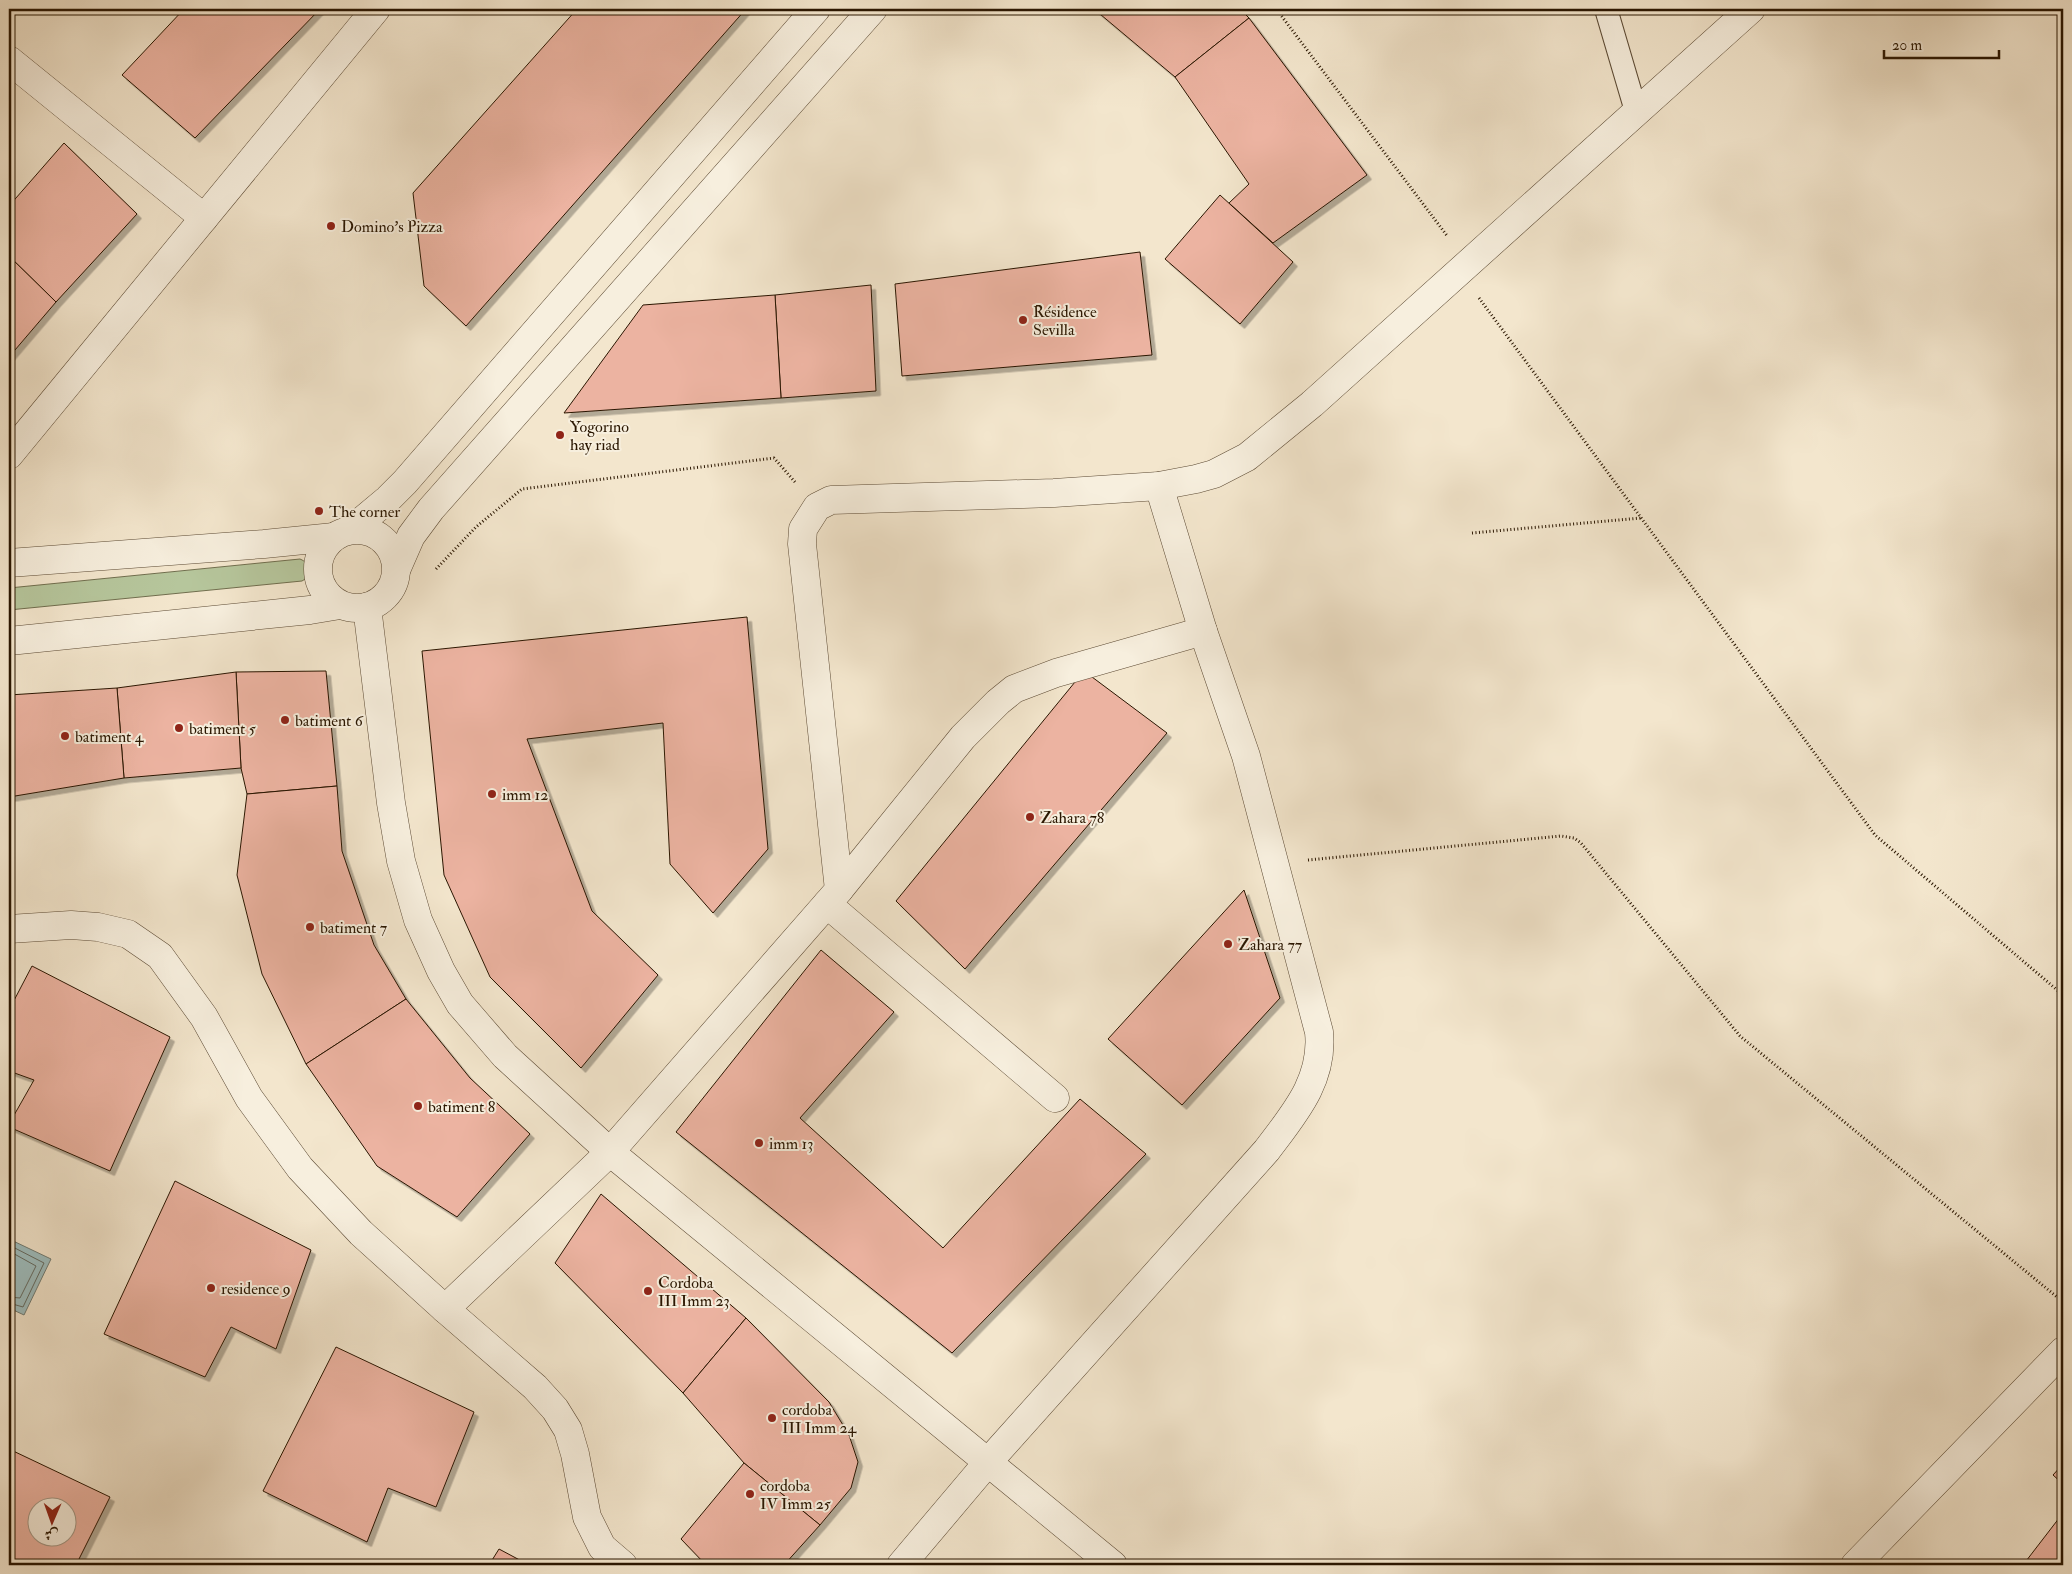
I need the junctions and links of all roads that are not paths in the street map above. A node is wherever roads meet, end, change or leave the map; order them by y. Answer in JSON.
{"nodes":[{"id":1,"x":376,"y":9,"type":"edge"},
{"id":2,"x":816,"y":9,"type":"edge"},
{"id":3,"x":873,"y":9,"type":"edge"},
{"id":4,"x":1606,"y":9,"type":"edge"},
{"id":5,"x":1751,"y":9,"type":"edge"},
{"id":6,"x":9,"y":60,"type":"edge"},
{"id":7,"x":1636,"y":111,"type":"junction"},
{"id":8,"x":204,"y":218,"type":"junction"},
{"id":9,"x":9,"y":455,"type":"edge"},
{"id":10,"x":1159,"y":486,"type":"junction"},
{"id":11,"x":342,"y":534,"type":"junction"},
{"id":12,"x":9,"y":563,"type":"edge"},
{"id":13,"x":397,"y":568,"type":"junction"},
{"id":14,"x":340,"y":604,"type":"junction"},
{"id":15,"x":367,"y":607,"type":"junction"},
{"id":16,"x":1203,"y":631,"type":"junction"},
{"id":17,"x":9,"y":641,"type":"edge"},
{"id":18,"x":833,"y":897,"type":"junction"},
{"id":19,"x":9,"y":929,"type":"edge"},
{"id":20,"x":1055,"y":1098,"type":"dead end"},
{"id":21,"x":610,"y":1152,"type":"junction"},
{"id":22,"x":444,"y":1309,"type":"junction"},
{"id":23,"x":2063,"y":1350,"type":"edge"},
{"id":24,"x":988,"y":1462,"type":"junction"},
{"id":25,"x":623,"y":1565,"type":"edge"},
{"id":26,"x":902,"y":1565,"type":"edge"},
{"id":27,"x":1113,"y":1565,"type":"edge"},
{"id":28,"x":1855,"y":1565,"type":"edge"}],
"edges":[{"from":1,"to":8,"type":"street"},
{"from":2,"to":11,"type":"street"},
{"from":3,"to":13,"type":"street"},
{"from":4,"to":7,"type":"lane"},
{"from":5,"to":7,"type":"street"},
{"from":6,"to":8,"type":"street"},
{"from":7,"to":10,"type":"street"},
{"from":8,"to":9,"type":"street"},
{"from":10,"to":16,"type":"street"},
{"from":10,"to":18,"type":"street"},
{"from":11,"to":12,"type":"street"},
{"from":11,"to":13,"type":"street"},
{"from":11,"to":14,"type":"street"},
{"from":13,"to":15,"type":"street"},
{"from":14,"to":15,"type":"street"},
{"from":14,"to":17,"type":"street"},
{"from":15,"to":21,"type":"street"},
{"from":16,"to":18,"type":"street"},
{"from":16,"to":24,"type":"street"},
{"from":18,"to":20,"type":"street"},
{"from":18,"to":21,"type":"street"},
{"from":19,"to":22,"type":"street"},
{"from":21,"to":22,"type":"street"},
{"from":21,"to":24,"type":"street"},
{"from":22,"to":25,"type":"street"},
{"from":23,"to":28,"type":"street"},
{"from":24,"to":26,"type":"street"},
{"from":24,"to":27,"type":"street"}]}
